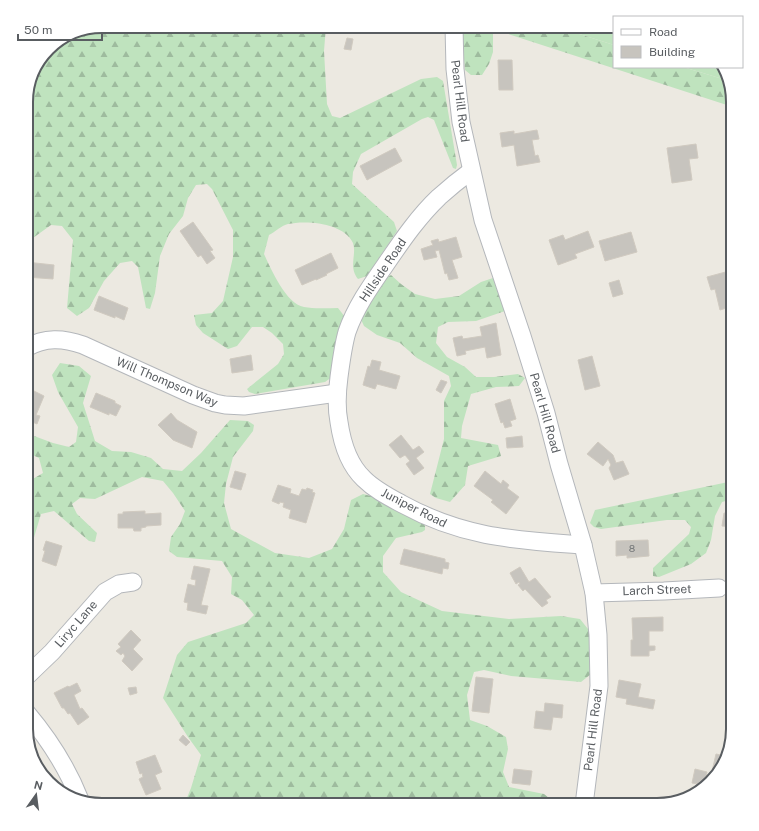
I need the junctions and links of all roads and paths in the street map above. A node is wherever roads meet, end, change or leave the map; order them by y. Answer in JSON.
{"nodes":[{"id":1,"x":454,"y":33,"type":"edge"},
{"id":2,"x":471,"y":171,"type":"junction"},
{"id":3,"x":33,"y":344,"type":"edge"},
{"id":4,"x":337,"y":393,"type":"junction"},
{"id":5,"x":583,"y":545,"type":"junction"},
{"id":6,"x":133,"y":582,"type":"dead end"},
{"id":7,"x":719,"y":588,"type":"dead end"},
{"id":8,"x":594,"y":593,"type":"junction"},
{"id":9,"x":33,"y":670,"type":"edge"},
{"id":10,"x":33,"y":721,"type":"edge"},
{"id":11,"x":77,"y":793,"type":"edge"},
{"id":12,"x":585,"y":798,"type":"edge"}],
"edges":[{"from":1,"to":2,"type":"street","name":"Pearl Hill Road"},
{"from":2,"to":4,"type":"street","name":"Hillside Road"},
{"from":2,"to":5,"type":"street","name":"Pearl Hill Road"},
{"from":3,"to":4,"type":"street","name":"Will Thompson Way"},
{"from":4,"to":5,"type":"street","name":"Juniper Road"},
{"from":5,"to":8,"type":"street","name":"Pearl Hill Road"},
{"from":6,"to":9,"type":"street","name":"Liryc Lane"},
{"from":7,"to":8,"type":"street","name":"Larch Street"},
{"from":8,"to":12,"type":"street","name":"Pearl Hill Road"},
{"from":10,"to":11,"type":"street"}]}
